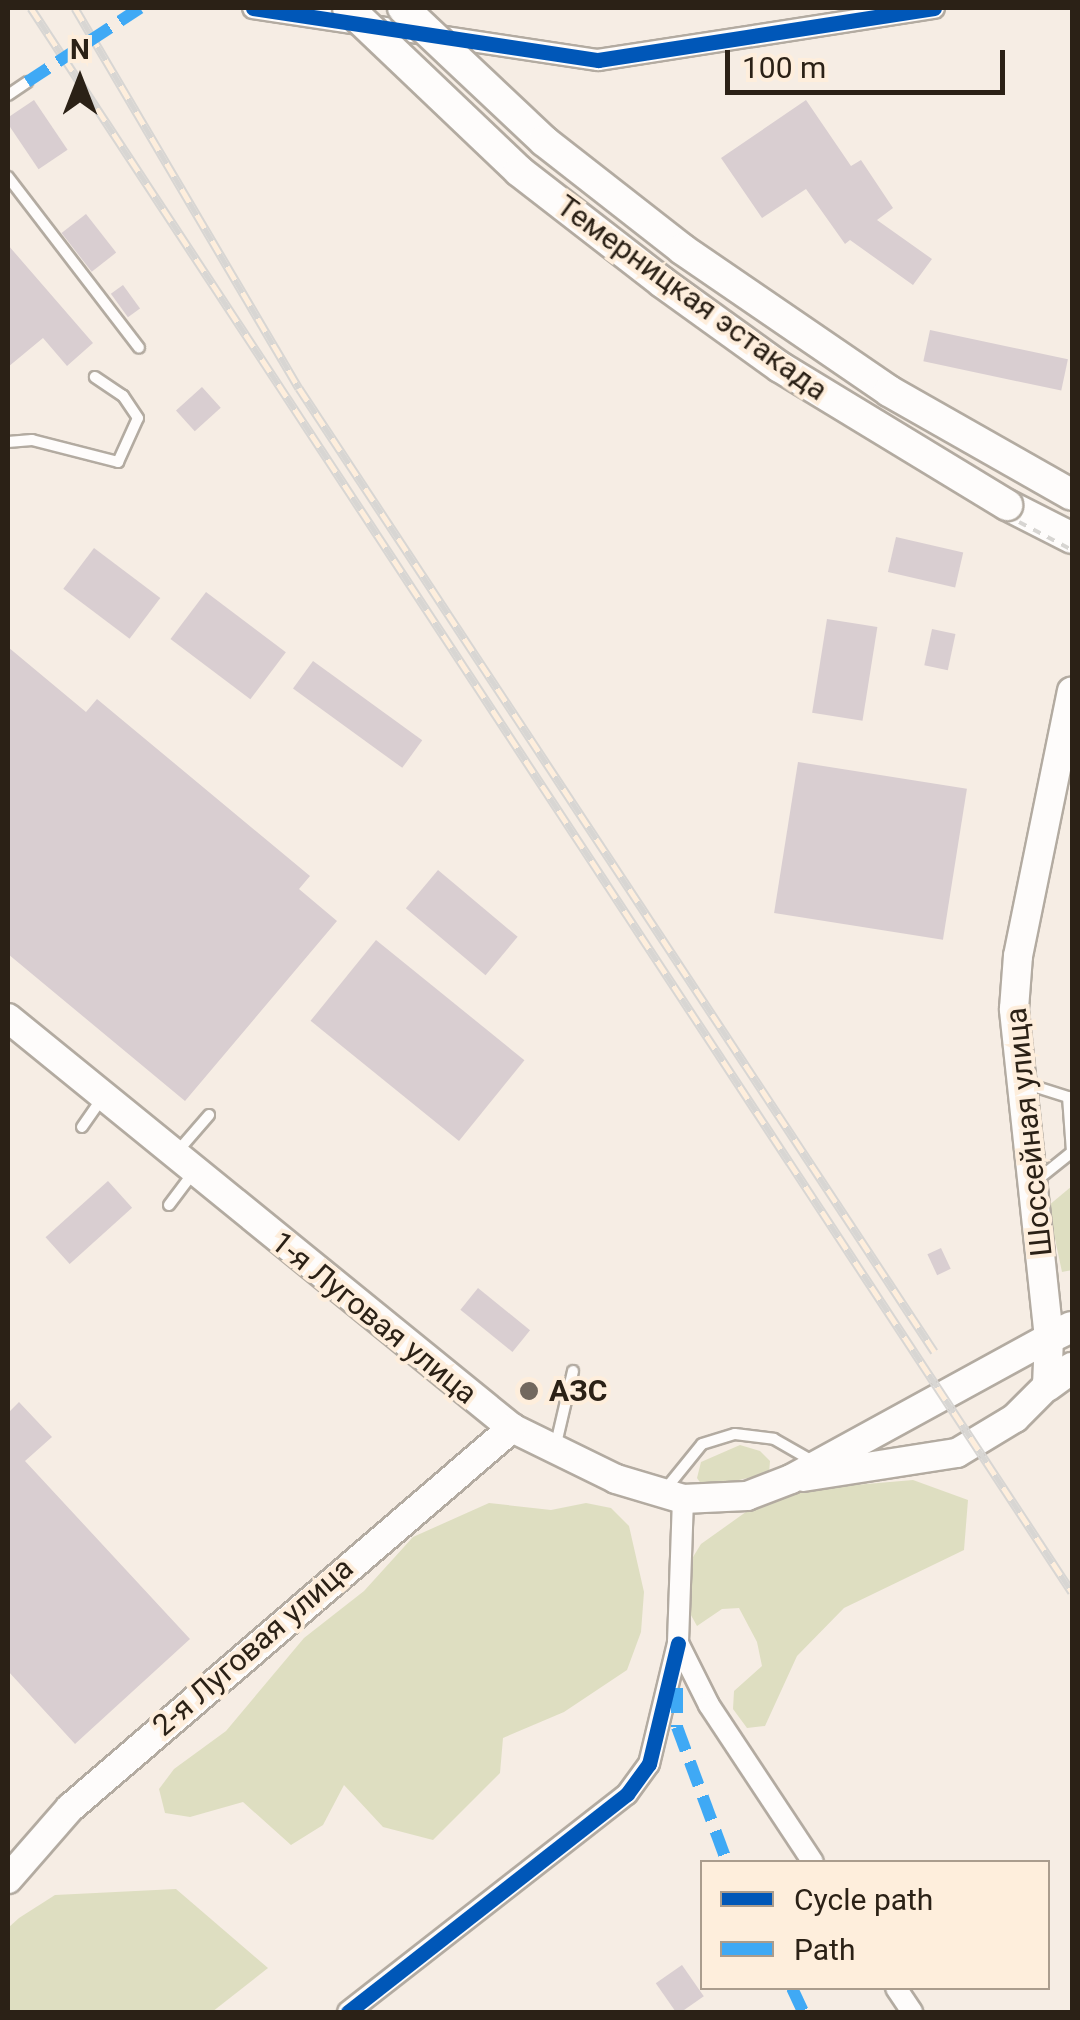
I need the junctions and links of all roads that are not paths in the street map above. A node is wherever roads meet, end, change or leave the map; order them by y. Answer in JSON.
{"nodes":[{"id":1,"x":253,"y":8,"type":"edge"},
{"id":2,"x":348,"y":8,"type":"edge"},
{"id":3,"x":403,"y":8,"type":"edge"},
{"id":4,"x":934,"y":8,"type":"edge"},
{"id":5,"x":26,"y":82,"type":"dead end"},
{"id":6,"x":8,"y":95,"type":"edge"},
{"id":7,"x":8,"y":177,"type":"edge"},
{"id":8,"x":139,"y":348,"type":"dead end"},
{"id":9,"x":95,"y":377,"type":"dead end"},
{"id":10,"x":8,"y":442,"type":"edge"},
{"id":11,"x":1072,"y":495,"type":"edge"},
{"id":12,"x":1072,"y":538,"type":"edge"},
{"id":13,"x":1072,"y":692,"type":"edge"},
{"id":14,"x":8,"y":1018,"type":"edge"},
{"id":15,"x":1020,"y":1082,"type":"junction"},
{"id":16,"x":102,"y":1099,"type":"junction"},
{"id":17,"x":209,"y":1115,"type":"dead end"},
{"id":18,"x":82,"y":1127,"type":"dead end"},
{"id":19,"x":183,"y":1165,"type":"junction"},
{"id":20,"x":1032,"y":1183,"type":"junction"},
{"id":21,"x":170,"y":1205,"type":"dead end"},
{"id":22,"x":1065,"y":1337,"type":"edge"},
{"id":23,"x":1072,"y":1368,"type":"edge"},
{"id":24,"x":573,"y":1371,"type":"dead end"},
{"id":25,"x":1047,"y":1386,"type":"junction"},
{"id":26,"x":512,"y":1428,"type":"junction"},
{"id":27,"x":555,"y":1449,"type":"junction"},
{"id":28,"x":817,"y":1463,"type":"junction"},
{"id":29,"x":791,"y":1478,"type":"junction"},
{"id":30,"x":672,"y":1496,"type":"junction"},
{"id":31,"x":678,"y":1643,"type":"junction"},
{"id":32,"x":812,"y":1860,"type":"edge"},
{"id":33,"x":8,"y":1880,"type":"edge"},
{"id":34,"x":897,"y":1990,"type":"edge"},
{"id":35,"x":348,"y":2012,"type":"edge"},
{"id":36,"x":912,"y":2012,"type":"edge"}],
"edges":[{"from":1,"to":4,"type":"street"},
{"from":2,"to":12,"type":"main road","name":"Темерницкая эстакада","bridge":true},
{"from":3,"to":11,"type":"main road","name":"Темерницкая эстакада","bridge":true},
{"from":5,"to":6,"type":"lane"},
{"from":7,"to":8,"type":"lane"},
{"from":9,"to":10,"type":"lane"},
{"from":13,"to":15,"type":"main road","name":"Шоссейная улица"},
{"from":14,"to":16,"type":"main road","name":"1-я Луговая улица"},
{"from":15,"to":20,"type":"main road","name":"Шоссейная улица"},
{"from":15,"to":20,"type":"lane"},
{"from":16,"to":18,"type":"lane"},
{"from":16,"to":19,"type":"main road","name":"1-я Луговая улица"},
{"from":17,"to":19,"type":"lane"},
{"from":19,"to":21,"type":"lane"},
{"from":19,"to":26,"type":"main road","name":"1-я Луговая улица"},
{"from":20,"to":22,"type":"main road","name":"Шоссейная улица"},
{"from":22,"to":25,"type":"main road","name":"Шоссейная улица"},
{"from":22,"to":28,"type":"main road"},
{"from":23,"to":25,"type":"main road"},
{"from":24,"to":27,"type":"lane"},
{"from":25,"to":29,"type":"main road"},
{"from":26,"to":27,"type":"main road","name":"1-я Луговая улица"},
{"from":26,"to":33,"type":"main road","name":"2-я Луговая улица"},
{"from":27,"to":30,"type":"main road","name":"1-я Луговая улица"},
{"from":28,"to":29,"type":"main road"},
{"from":28,"to":30,"type":"lane"},
{"from":29,"to":30,"type":"main road","name":"1-я Луговая улица"},
{"from":30,"to":31,"type":"street"},
{"from":31,"to":32,"type":"street"},
{"from":31,"to":35,"type":"street"},
{"from":34,"to":36,"type":"street"}]}
